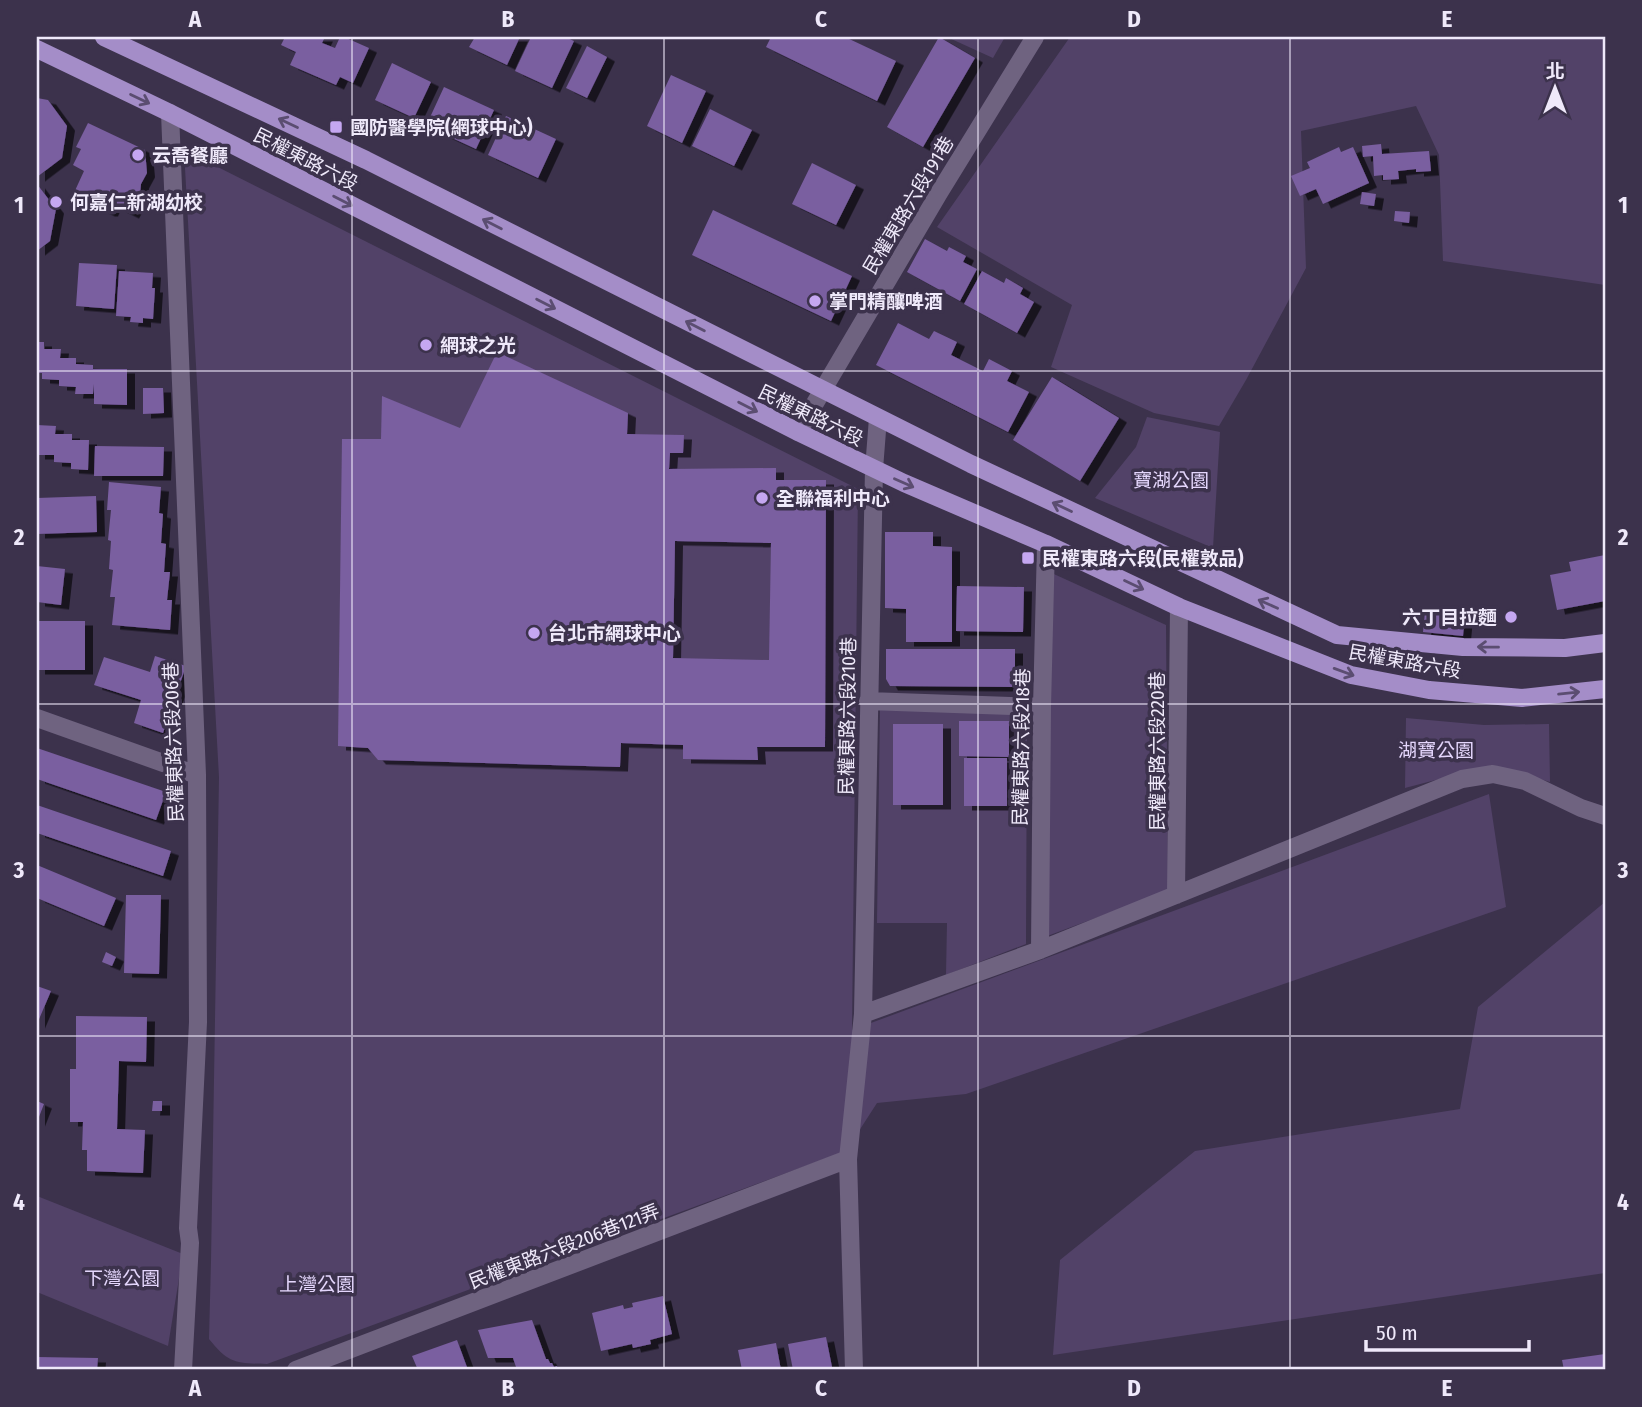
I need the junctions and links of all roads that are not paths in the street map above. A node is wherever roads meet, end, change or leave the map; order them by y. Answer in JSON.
{"nodes":[{"id":1,"x":104,"y":37,"type":"edge"},
{"id":2,"x":1035,"y":37,"type":"edge"},
{"id":3,"x":37,"y":49,"type":"edge"},
{"id":4,"x":170,"y":113,"type":"junction"},
{"id":5,"x":822,"y":390,"type":"junction"},
{"id":6,"x":878,"y":418,"type":"junction"},
{"id":7,"x":798,"y":432,"type":"junction"},
{"id":8,"x":874,"y":469,"type":"junction"},
{"id":9,"x":1046,"y":544,"type":"junction"},
{"id":10,"x":1179,"y":607,"type":"junction"},
{"id":11,"x":1605,"y":643,"type":"edge"},
{"id":12,"x":1605,"y":689,"type":"edge"},
{"id":13,"x":868,"y":701,"type":"junction"},
{"id":14,"x":1042,"y":707,"type":"junction"},
{"id":15,"x":37,"y":718,"type":"edge"},
{"id":16,"x":197,"y":775,"type":"junction"},
{"id":17,"x":1605,"y":816,"type":"edge"},
{"id":18,"x":1177,"y":895,"type":"junction"},
{"id":19,"x":1040,"y":950,"type":"junction"},
{"id":20,"x":863,"y":1014,"type":"junction"},
{"id":21,"x":848,"y":1159,"type":"junction"},
{"id":22,"x":187,"y":1369,"type":"edge"},
{"id":23,"x":296,"y":1370,"type":"edge"},
{"id":24,"x":855,"y":1370,"type":"edge"}],
"edges":[{"from":5,"to":1,"type":"main road","name":"民權東路六段","one_way":true},
{"from":2,"to":5,"type":"street","name":"民權東路六段191巷"},
{"from":3,"to":4,"type":"main road","name":"民權東路六段","one_way":true},
{"from":4,"to":7,"type":"main road","name":"民權東路六段","one_way":true},
{"from":4,"to":16,"type":"street","name":"民權東路六段206巷"},
{"from":5,"to":6,"type":"main road","name":"民權東路六段"},
{"from":5,"to":7,"type":"street","name":"民權東路六段191巷"},
{"from":6,"to":8,"type":"street","name":"民權東路六段210巷"},
{"from":11,"to":6,"type":"main road","name":"民權東路六段","one_way":true},
{"from":7,"to":8,"type":"main road","name":"民權東路六段"},
{"from":8,"to":9,"type":"main road","name":"民權東路六段","one_way":true},
{"from":8,"to":13,"type":"street","name":"民權東路六段210巷"},
{"from":9,"to":10,"type":"main road","name":"民權東路六段","one_way":true},
{"from":9,"to":14,"type":"street","name":"民權東路六段218巷"},
{"from":10,"to":12,"type":"main road","name":"民權東路六段","one_way":true},
{"from":10,"to":18,"type":"street","name":"民權東路六段220巷"},
{"from":13,"to":14,"type":"street"},
{"from":13,"to":20,"type":"street","name":"民權東路六段210巷"},
{"from":14,"to":19,"type":"street","name":"民權東路六段218巷"},
{"from":15,"to":16,"type":"street"},
{"from":16,"to":22,"type":"street","name":"民權東路六段206巷"},
{"from":17,"to":18,"type":"street"},
{"from":18,"to":19,"type":"street"},
{"from":19,"to":20,"type":"street"},
{"from":20,"to":21,"type":"street","name":"民權東路六段210巷"},
{"from":21,"to":23,"type":"street","name":"民權東路六段206巷121弄"},
{"from":21,"to":24,"type":"street","name":"民權東路六段210巷"}]}
